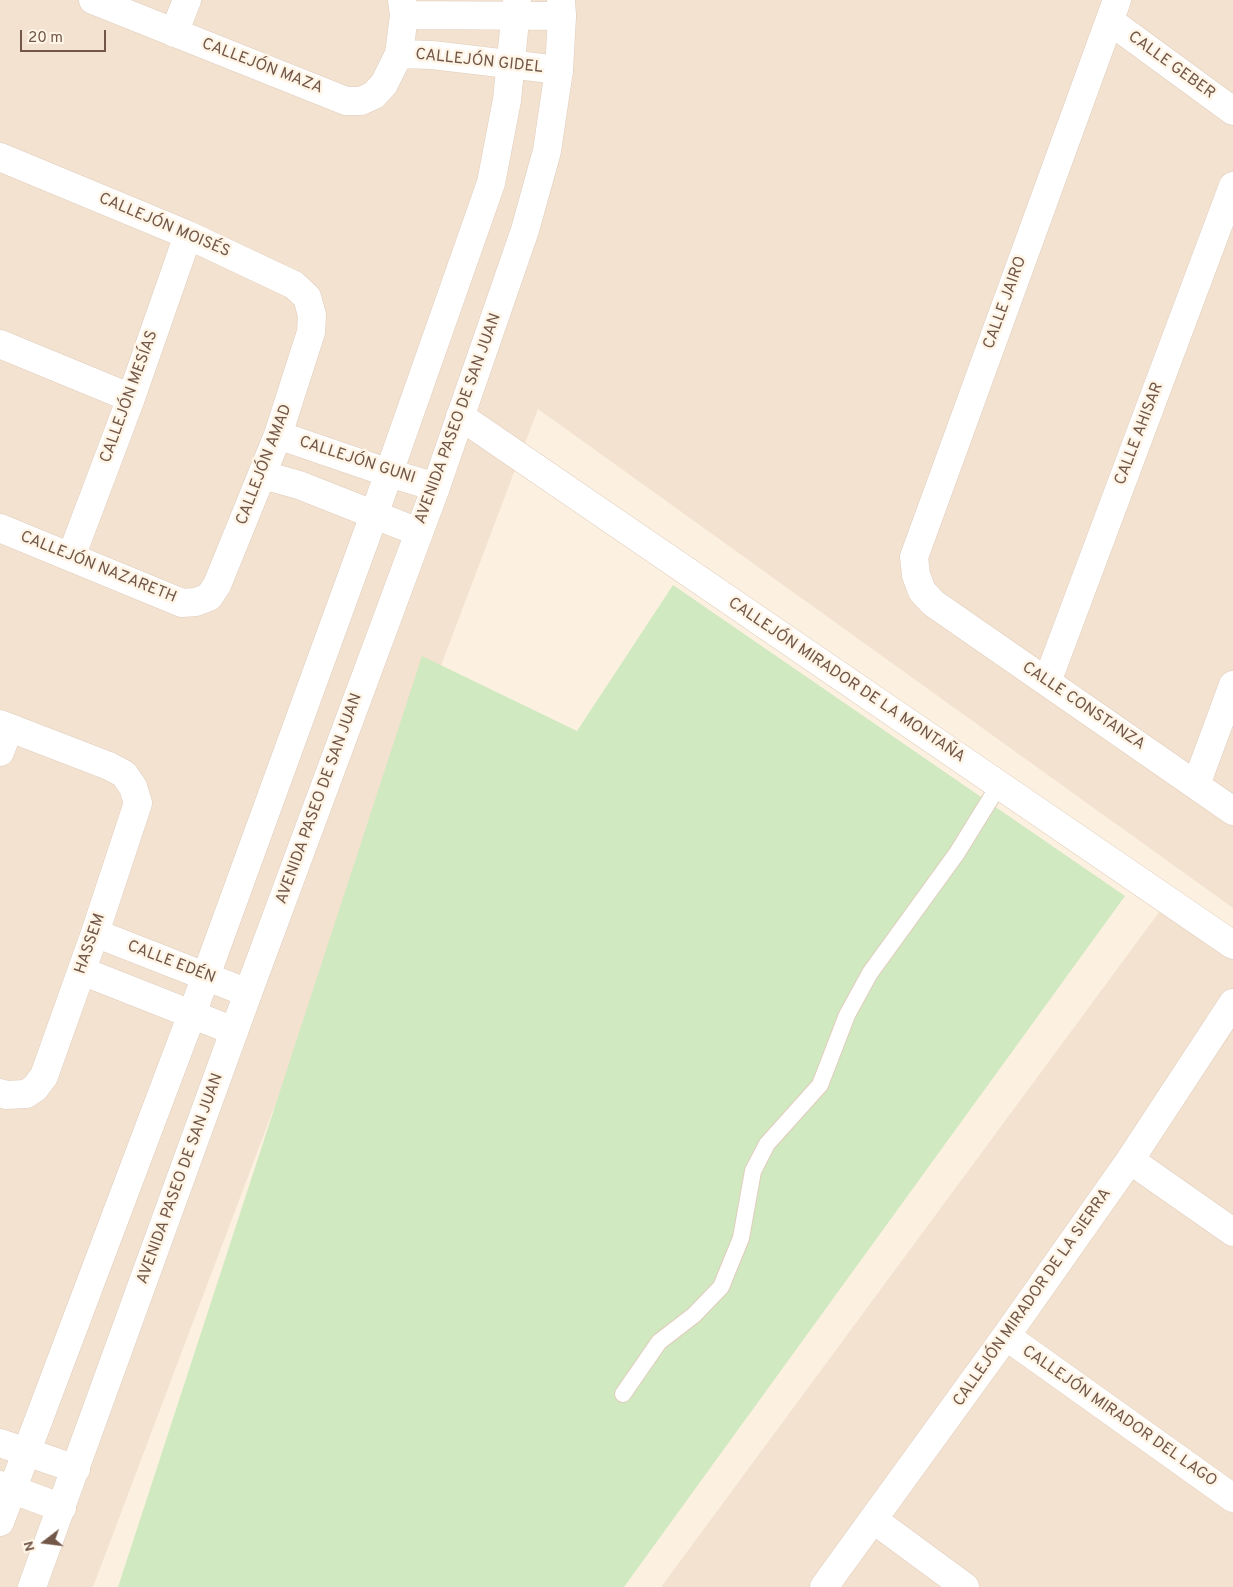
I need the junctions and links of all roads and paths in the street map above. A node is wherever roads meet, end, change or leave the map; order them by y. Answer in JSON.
{"nodes":[{"id":1,"x":93,"y":0,"type":"edge"},
{"id":2,"x":187,"y":0,"type":"edge"},
{"id":3,"x":403,"y":7,"type":"edge"},
{"id":4,"x":517,"y":8,"type":"edge"},
{"id":5,"x":561,"y":8,"type":"edge"},
{"id":6,"x":1113,"y":10,"type":"edge"},
{"id":7,"x":174,"y":33,"type":"junction"},
{"id":8,"x":399,"y":54,"type":"junction"},
{"id":9,"x":512,"y":64,"type":"junction"},
{"id":10,"x":559,"y":70,"type":"junction"},
{"id":11,"x":1233,"y":111,"type":"edge"},
{"id":12,"x":0,"y":157,"type":"edge"},
{"id":13,"x":1233,"y":186,"type":"edge"},
{"id":14,"x":188,"y":235,"type":"junction"},
{"id":15,"x":312,"y":315,"type":"joint"},
{"id":16,"x":0,"y":344,"type":"edge"},
{"id":17,"x":131,"y":398,"type":"junction"},
{"id":18,"x":460,"y":416,"type":"junction"},
{"id":19,"x":278,"y":435,"type":"junction"},
{"id":20,"x":389,"y":473,"type":"junction"},
{"id":21,"x":264,"y":475,"type":"junction"},
{"id":22,"x":436,"y":487,"type":"junction"},
{"id":23,"x":374,"y":515,"type":"junction"},
{"id":24,"x":0,"y":528,"type":"edge"},
{"id":25,"x":418,"y":532,"type":"junction"},
{"id":26,"x":70,"y":557,"type":"junction"},
{"id":27,"x":196,"y":602,"type":"joint"},
{"id":28,"x":933,"y":603,"type":"joint"},
{"id":29,"x":1047,"y":682,"type":"junction"},
{"id":30,"x":1233,"y":685,"type":"edge"},
{"id":31,"x":3,"y":735,"type":"edge"},
{"id":32,"x":999,"y":785,"type":"junction"},
{"id":33,"x":1196,"y":785,"type":"junction"},
{"id":34,"x":1233,"y":811,"type":"edge"},
{"id":35,"x":95,"y":933,"type":"junction"},
{"id":36,"x":1233,"y":945,"type":"edge"},
{"id":37,"x":82,"y":971,"type":"junction"},
{"id":38,"x":206,"y":977,"type":"junction"},
{"id":39,"x":248,"y":993,"type":"junction"},
{"id":40,"x":1233,"y":1003,"type":"edge"},
{"id":41,"x":192,"y":1014,"type":"junction"},
{"id":42,"x":234,"y":1031,"type":"junction"},
{"id":43,"x":13,"y":1093,"type":"edge"},
{"id":44,"x":1130,"y":1160,"type":"junction"},
{"id":45,"x":1233,"y":1232,"type":"edge"},
{"id":46,"x":1006,"y":1336,"type":"junction"},
{"id":47,"x":623,"y":1394,"type":"dead end"},
{"id":48,"x":0,"y":1443,"type":"edge"},
{"id":49,"x":26,"y":1452,"type":"junction"},
{"id":50,"x":76,"y":1469,"type":"junction"},
{"id":51,"x":6,"y":1487,"type":"edge"},
{"id":52,"x":1233,"y":1498,"type":"edge"},
{"id":53,"x":62,"y":1508,"type":"junction"},
{"id":54,"x":874,"y":1520,"type":"junction"},
{"id":55,"x":0,"y":1522,"type":"edge"},
{"id":56,"x":32,"y":1587,"type":"edge"},
{"id":57,"x":824,"y":1587,"type":"edge"},
{"id":58,"x":965,"y":1587,"type":"edge"}],
"edges":[{"from":1,"to":7,"type":"street","name":"CALLEJÓN MAZA"},
{"from":2,"to":7,"type":"street"},
{"from":3,"to":4,"type":"street"},
{"from":3,"to":8,"type":"street"},
{"from":4,"to":5,"type":"street"},
{"from":4,"to":9,"type":"street"},
{"from":5,"to":10,"type":"street","name":"AVENIDA PASEO DE SAN JUAN"},
{"from":6,"to":11,"type":"street","name":"CALLE GEBER"},
{"from":6,"to":28,"type":"street","name":"CALLE JAIRO"},
{"from":7,"to":8,"type":"street","name":"CALLEJÓN MAZA"},
{"from":8,"to":9,"type":"street","name":"CALLEJÓN GIDEL"},
{"from":9,"to":10,"type":"street","name":"CALLEJÓN GIDEL"},
{"from":9,"to":20,"type":"street"},
{"from":10,"to":18,"type":"street","name":"AVENIDA PASEO DE SAN JUAN"},
{"from":12,"to":14,"type":"street","name":"CALLEJÓN MOISÉS"},
{"from":13,"to":29,"type":"street","name":"CALLE AHISAR"},
{"from":14,"to":15,"type":"street","name":"CALLEJÓN MOISÉS"},
{"from":14,"to":17,"type":"street","name":"CALLEJÓN MESÍAS"},
{"from":15,"to":19,"type":"street","name":"CALLEJÓN AMAD"},
{"from":16,"to":17,"type":"street"},
{"from":17,"to":26,"type":"street","name":"CALLEJÓN MESÍAS"},
{"from":18,"to":22,"type":"street","name":"AVENIDA PASEO DE SAN JUAN"},
{"from":18,"to":32,"type":"street","name":"CALLEJÓN MIRADOR DE LA MONTAÑA"},
{"from":19,"to":20,"type":"street","name":"CALLEJÓN GUNI"},
{"from":19,"to":21,"type":"street","name":"CALLEJÓN AMAD"},
{"from":20,"to":22,"type":"street","name":"CALLEJÓN GUNI"},
{"from":20,"to":23,"type":"street"},
{"from":21,"to":23,"type":"street"},
{"from":21,"to":27,"type":"street","name":"CALLEJÓN AMAD"},
{"from":22,"to":25,"type":"street","name":"AVENIDA PASEO DE SAN JUAN"},
{"from":23,"to":25,"type":"street"},
{"from":23,"to":38,"type":"street"},
{"from":24,"to":26,"type":"street","name":"CALLEJÓN NAZARETH"},
{"from":25,"to":39,"type":"street","name":"AVENIDA PASEO DE SAN JUAN"},
{"from":26,"to":27,"type":"street","name":"CALLEJÓN NAZARETH"},
{"from":28,"to":29,"type":"street","name":"CALLE CONSTANZA"},
{"from":29,"to":33,"type":"street","name":"CALLE CONSTANZA"},
{"from":30,"to":33,"type":"street"},
{"from":31,"to":35,"type":"street","name":"HASSEM"},
{"from":32,"to":36,"type":"street","name":"CALLEJÓN MIRADOR DE LA MONTAÑA"},
{"from":32,"to":47,"type":"lane"},
{"from":33,"to":34,"type":"street","name":"CALLE CONSTANZA"},
{"from":35,"to":37,"type":"street","name":"HASSEM"},
{"from":35,"to":38,"type":"street","name":"CALLE EDÉN"},
{"from":37,"to":41,"type":"street"},
{"from":37,"to":43,"type":"street","name":"HASSEM"},
{"from":38,"to":39,"type":"street","name":"CALLE EDÉN"},
{"from":38,"to":41,"type":"street"},
{"from":39,"to":42,"type":"street","name":"AVENIDA PASEO DE SAN JUAN"},
{"from":40,"to":44,"type":"street","name":"CALLEJÓN MIRADOR DE LA SIERRA"},
{"from":41,"to":42,"type":"street"},
{"from":41,"to":49,"type":"street"},
{"from":42,"to":50,"type":"street","name":"AVENIDA PASEO DE SAN JUAN"},
{"from":44,"to":45,"type":"street"},
{"from":44,"to":46,"type":"street","name":"CALLEJÓN MIRADOR DE LA SIERRA"},
{"from":46,"to":52,"type":"street","name":"CALLEJÓN MIRADOR DEL LAGO"},
{"from":46,"to":54,"type":"street","name":"CALLEJÓN MIRADOR DE LA SIERRA"},
{"from":48,"to":49,"type":"street"},
{"from":49,"to":50,"type":"street"},
{"from":49,"to":51,"type":"street"},
{"from":50,"to":53,"type":"street","name":"AVENIDA PASEO DE SAN JUAN"},
{"from":51,"to":53,"type":"street"},
{"from":51,"to":55,"type":"street"},
{"from":53,"to":56,"type":"street","name":"AVENIDA PASEO DE SAN JUAN"},
{"from":54,"to":57,"type":"street","name":"CALLEJÓN MIRADOR DE LA SIERRA"},
{"from":54,"to":58,"type":"street"}]}
